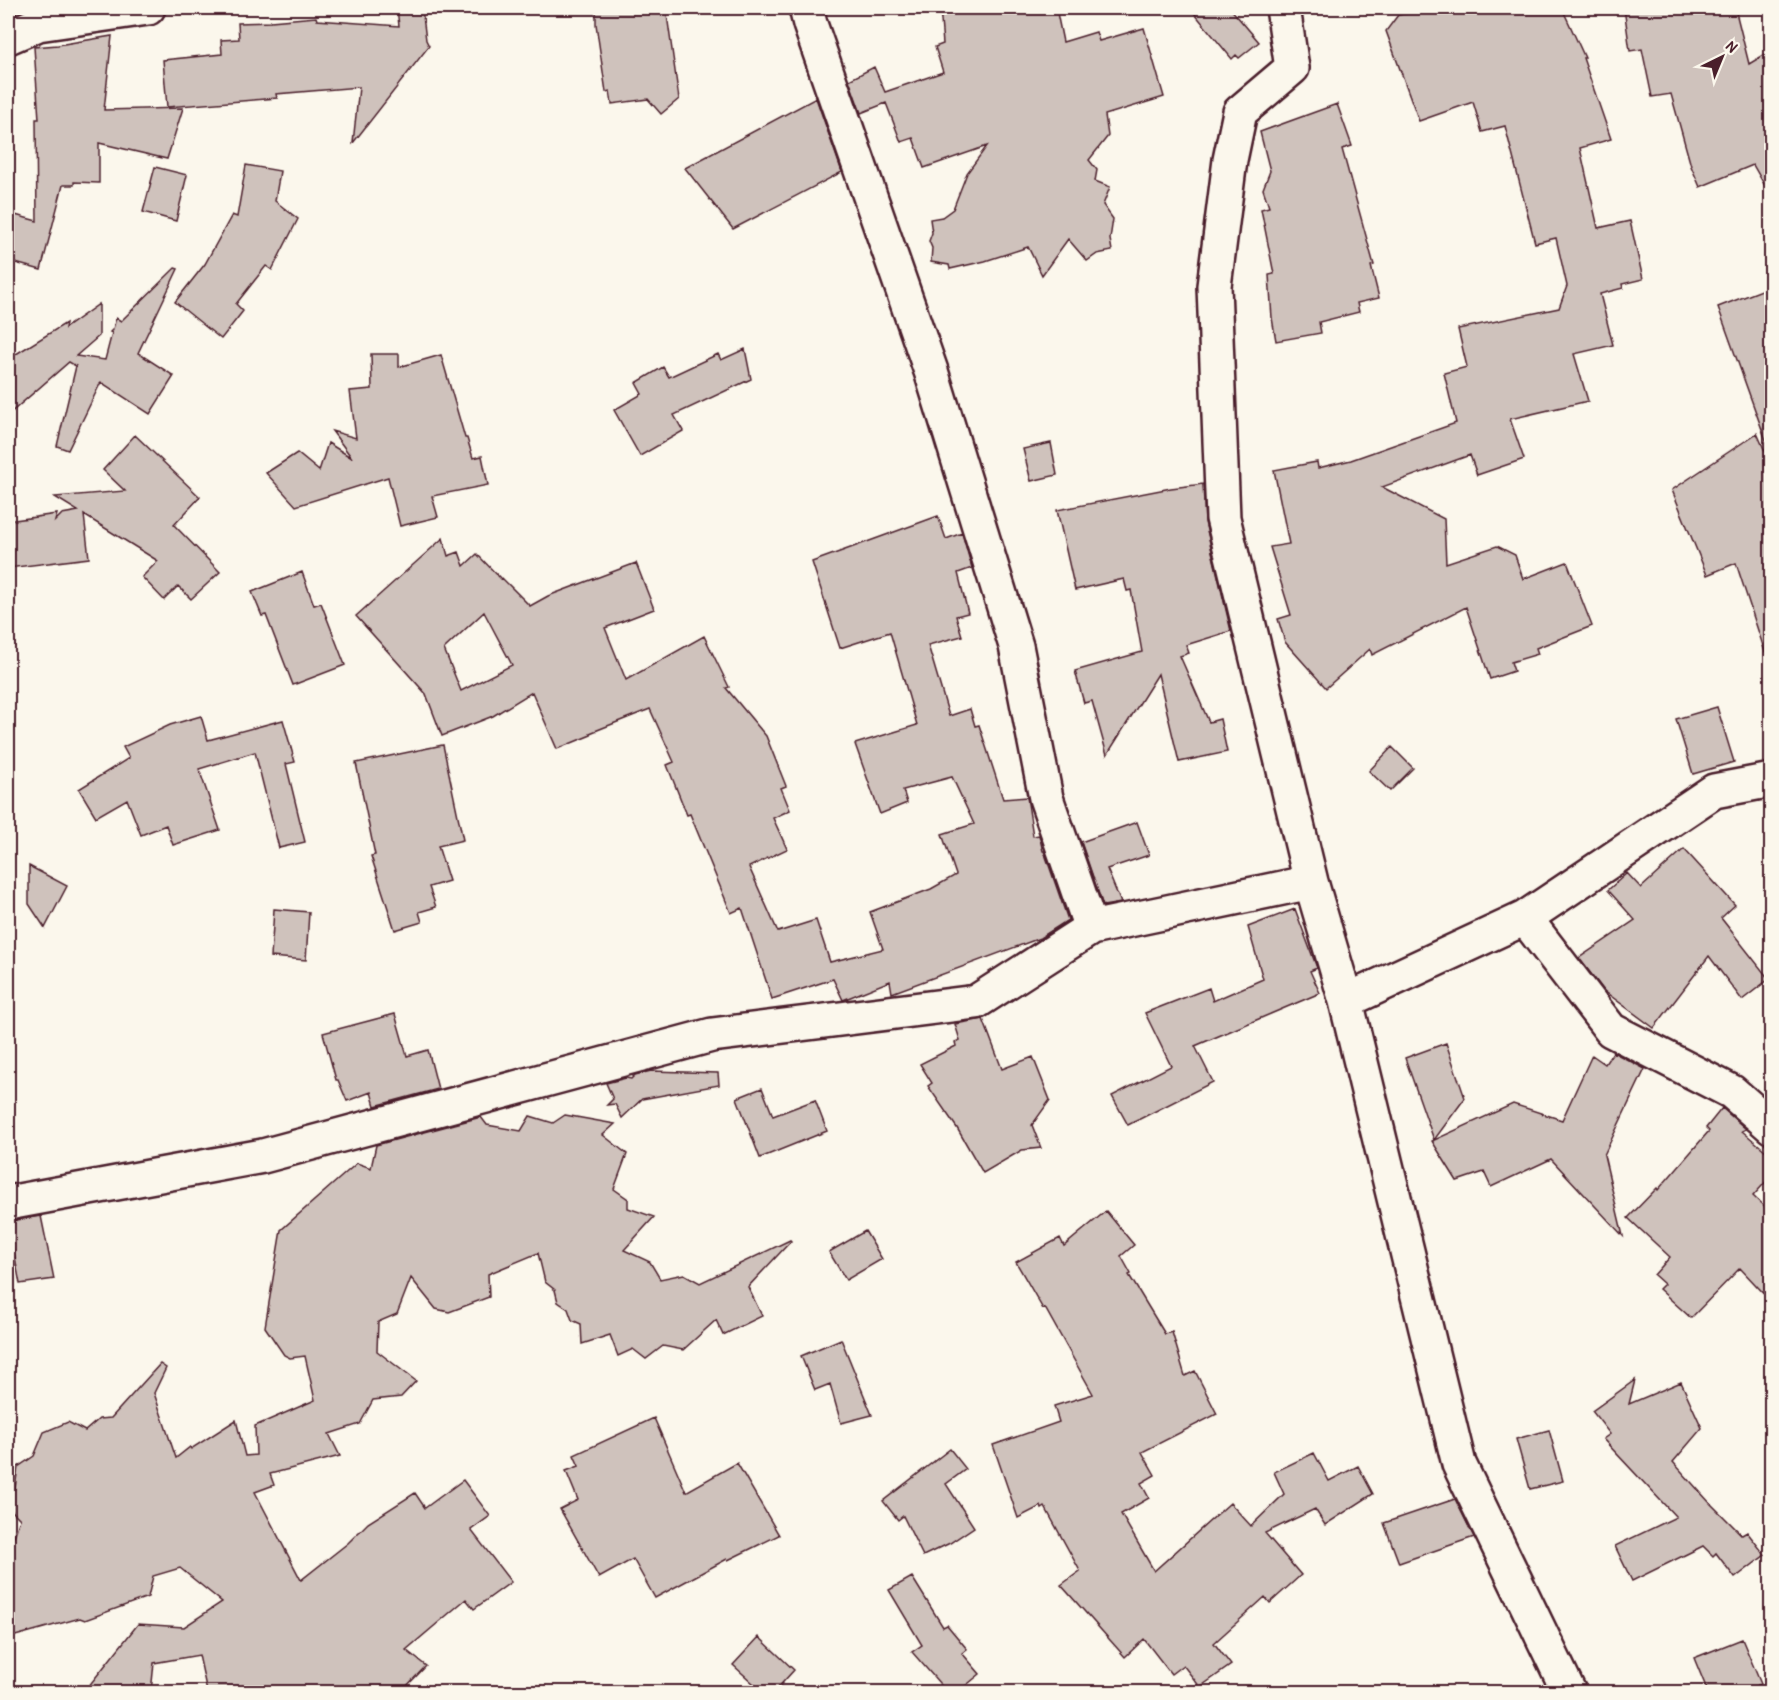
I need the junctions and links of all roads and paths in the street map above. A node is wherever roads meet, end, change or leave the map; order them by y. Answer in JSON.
{"nodes":[{"id":1,"x":147,"y":8,"type":"edge"},
{"id":2,"x":806,"y":8,"type":"edge"},
{"id":3,"x":1283,"y":8,"type":"edge"},
{"id":4,"x":8,"y":37,"type":"edge"},
{"id":5,"x":1772,"y":780,"type":"edge"},
{"id":6,"x":1311,"y":882,"type":"junction"},
{"id":7,"x":1525,"y":918,"type":"junction"},
{"id":8,"x":1091,"y":928,"type":"junction"},
{"id":9,"x":1346,"y":1001,"type":"junction"},
{"id":10,"x":1772,"y":1127,"type":"edge"},
{"id":11,"x":8,"y":1203,"type":"edge"},
{"id":12,"x":1569,"y":1692,"type":"edge"}],
"edges":[{"from":1,"to":4,"type":"street"},
{"from":2,"to":8,"type":"street"},
{"from":3,"to":6,"type":"street"},
{"from":5,"to":7,"type":"street"},
{"from":6,"to":8,"type":"street"},
{"from":6,"to":9,"type":"street"},
{"from":7,"to":9,"type":"street"},
{"from":7,"to":10,"type":"street"},
{"from":8,"to":11,"type":"street"},
{"from":9,"to":12,"type":"street"}]}
